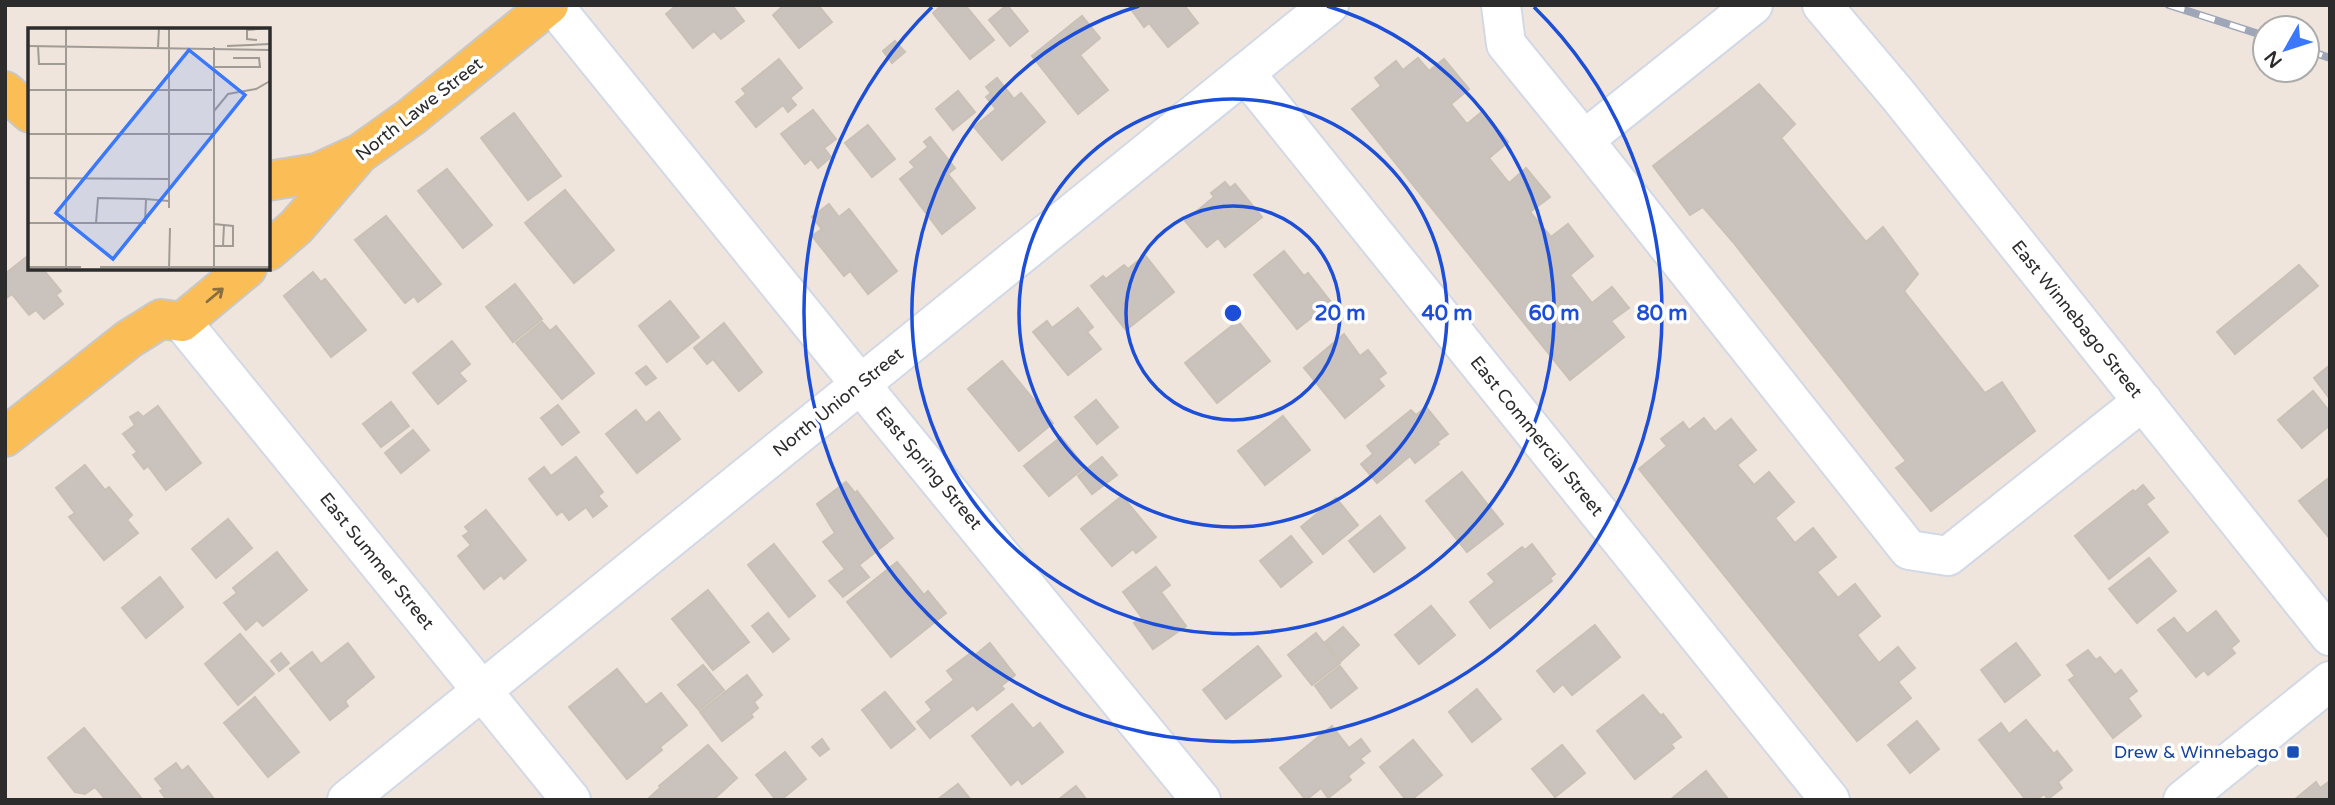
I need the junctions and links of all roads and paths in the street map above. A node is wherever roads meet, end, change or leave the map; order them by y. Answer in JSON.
{"nodes":[{"id":1,"x":551,"y":5,"type":"edge"},
{"id":2,"x":1329,"y":5,"type":"edge"},
{"id":3,"x":1501,"y":5,"type":"edge"},
{"id":4,"x":1753,"y":5,"type":"edge"},
{"id":5,"x":1822,"y":5,"type":"edge"},
{"id":6,"x":1245,"y":73,"type":"junction"},
{"id":7,"x":5,"y":91,"type":"edge"},
{"id":8,"x":28,"y":111,"type":"edge"},
{"id":9,"x":1584,"y":140,"type":"junction"},
{"id":10,"x":359,"y":154,"type":"junction"},
{"id":11,"x":270,"y":181,"type":"edge"},
{"id":12,"x":270,"y":249,"type":"edge"},
{"id":13,"x":245,"y":270,"type":"edge"},
{"id":14,"x":182,"y":322,"type":"junction"},
{"id":15,"x":859,"y":384,"type":"junction"},
{"id":16,"x":2143,"y":401,"type":"junction"},
{"id":17,"x":5,"y":437,"type":"edge"},
{"id":18,"x":2330,"y":636,"type":"edge"},
{"id":19,"x":2330,"y":681,"type":"edge"},
{"id":20,"x":482,"y":689,"type":"junction"},
{"id":21,"x":347,"y":800,"type":"edge"},
{"id":22,"x":571,"y":800,"type":"edge"},
{"id":23,"x":1201,"y":800,"type":"edge"},
{"id":24,"x":1830,"y":800,"type":"edge"},
{"id":25,"x":2183,"y":800,"type":"edge"}],
"edges":[{"from":1,"to":10,"type":"main road","name":"North Lawe Street"},
{"from":1,"to":15,"type":"street","name":"East Spring Street"},
{"from":2,"to":6,"type":"street","name":"North Union Street"},
{"from":3,"to":9,"type":"street"},
{"from":4,"to":9,"type":"street"},
{"from":5,"to":16,"type":"street","name":"East Winnebago Street"},
{"from":6,"to":15,"type":"street","name":"North Union Street"},
{"from":6,"to":24,"type":"street","name":"East Commercial Street"},
{"from":7,"to":8,"type":"main road"},
{"from":9,"to":16,"type":"street"},
{"from":10,"to":11,"type":"main road"},
{"from":10,"to":12,"type":"main road","name":"North Lawe Street"},
{"from":14,"to":13,"type":"main road","one_way":true},
{"from":14,"to":17,"type":"main road"},
{"from":14,"to":20,"type":"street","name":"East Summer Street"},
{"from":15,"to":20,"type":"street","name":"North Union Street"},
{"from":15,"to":23,"type":"street","name":"East Spring Street"},
{"from":16,"to":18,"type":"street","name":"East Winnebago Street"},
{"from":19,"to":25,"type":"street"},
{"from":20,"to":21,"type":"street","name":"North Union Street"},
{"from":20,"to":22,"type":"street","name":"East Summer Street"}]}
